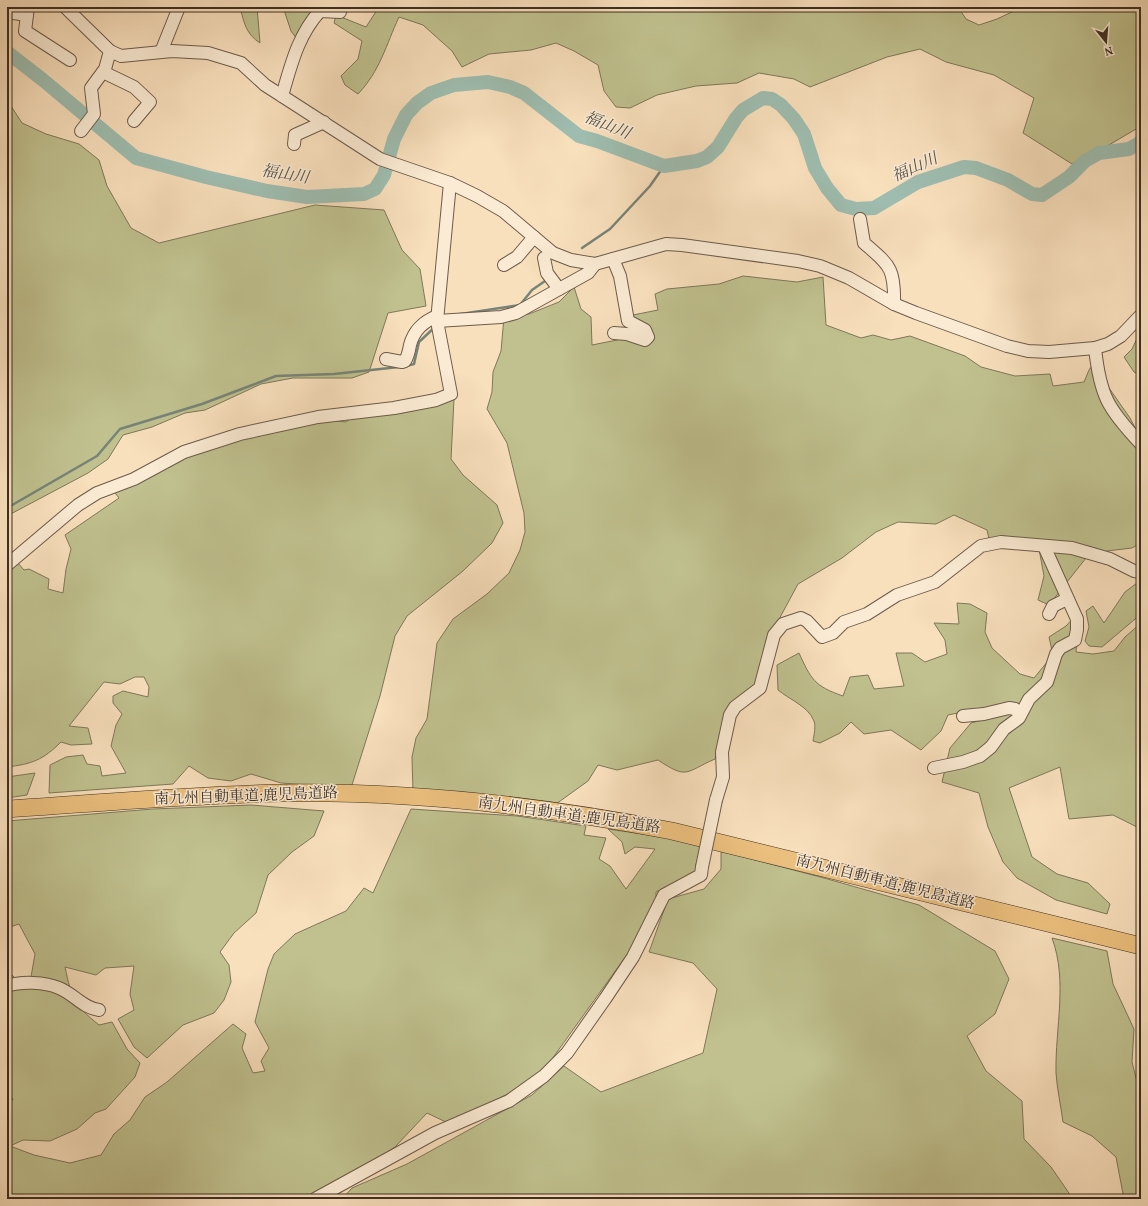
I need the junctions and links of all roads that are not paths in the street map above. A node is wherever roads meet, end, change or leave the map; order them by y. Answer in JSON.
{"nodes":[{"id":1,"x":65,"y":7,"type":"edge"},
{"id":2,"x":179,"y":7,"type":"edge"},
{"id":3,"x":27,"y":11,"type":"edge"},
{"id":4,"x":7,"y":12,"type":"edge"},
{"id":5,"x":340,"y":12,"type":"dead end"},
{"id":6,"x":110,"y":51,"type":"junction"},
{"id":7,"x":161,"y":52,"type":"junction"},
{"id":8,"x":70,"y":60,"type":"dead end"},
{"id":9,"x":103,"y":72,"type":"junction"},
{"id":10,"x":282,"y":96,"type":"junction"},
{"id":11,"x":134,"y":121,"type":"dead end"},
{"id":12,"x":324,"y":122,"type":"junction"},
{"id":13,"x":81,"y":131,"type":"dead end"},
{"id":14,"x":294,"y":144,"type":"dead end"},
{"id":15,"x":450,"y":183,"type":"junction"},
{"id":16,"x":860,"y":220,"type":"dead end"},
{"id":17,"x":534,"y":237,"type":"junction"},
{"id":18,"x":544,"y":258,"type":"dead end"},
{"id":19,"x":613,"y":259,"type":"junction"},
{"id":20,"x":595,"y":264,"type":"junction"},
{"id":21,"x":504,"y":265,"type":"dead end"},
{"id":22,"x":559,"y":290,"type":"junction"},
{"id":23,"x":894,"y":304,"type":"junction"},
{"id":24,"x":1141,"y":314,"type":"edge"},
{"id":25,"x":437,"y":318,"type":"junction"},
{"id":26,"x":614,"y":334,"type":"dead end"},
{"id":27,"x":1095,"y":348,"type":"junction"},
{"id":28,"x":386,"y":359,"type":"dead end"},
{"id":29,"x":1141,"y":444,"type":"edge"},
{"id":30,"x":1044,"y":546,"type":"junction"},
{"id":31,"x":7,"y":565,"type":"edge"},
{"id":32,"x":1141,"y":572,"type":"edge"},
{"id":33,"x":1067,"y":599,"type":"junction"},
{"id":34,"x":1049,"y":614,"type":"dead end"},
{"id":35,"x":1020,"y":715,"type":"junction"},
{"id":36,"x":963,"y":716,"type":"dead end"},
{"id":37,"x":934,"y":768,"type":"dead end"},
{"id":38,"x":7,"y":809,"type":"edge"},
{"id":39,"x":1141,"y":946,"type":"edge"},
{"id":40,"x":7,"y":986,"type":"edge"},
{"id":41,"x":99,"y":1010,"type":"dead end"},
{"id":42,"x":315,"y":1199,"type":"edge"}],
"edges":[{"from":1,"to":6,"type":"street"},
{"from":2,"to":7,"type":"street"},
{"from":3,"to":4,"type":"street"},
{"from":3,"to":8,"type":"street"},
{"from":5,"to":10,"type":"street"},
{"from":6,"to":7,"type":"street"},
{"from":6,"to":9,"type":"street"},
{"from":7,"to":10,"type":"street"},
{"from":9,"to":11,"type":"street"},
{"from":9,"to":13,"type":"street"},
{"from":10,"to":12,"type":"street"},
{"from":12,"to":14,"type":"street"},
{"from":12,"to":15,"type":"street"},
{"from":15,"to":17,"type":"street"},
{"from":15,"to":25,"type":"street"},
{"from":16,"to":23,"type":"street"},
{"from":17,"to":20,"type":"street"},
{"from":17,"to":21,"type":"street"},
{"from":18,"to":22,"type":"street"},
{"from":19,"to":20,"type":"street"},
{"from":19,"to":23,"type":"street"},
{"from":19,"to":26,"type":"street"},
{"from":20,"to":22,"type":"street"},
{"from":22,"to":25,"type":"street"},
{"from":23,"to":27,"type":"street"},
{"from":24,"to":27,"type":"street"},
{"from":25,"to":28,"type":"street"},
{"from":25,"to":31,"type":"street"},
{"from":27,"to":29,"type":"street"},
{"from":30,"to":32,"type":"street"},
{"from":30,"to":33,"type":"street"},
{"from":30,"to":42,"type":"street","bridge":true},
{"from":33,"to":34,"type":"street"},
{"from":33,"to":35,"type":"street"},
{"from":35,"to":36,"type":"street"},
{"from":35,"to":37,"type":"street"},
{"from":38,"to":39,"type":"highway","name":"南九州自動車道;鹿児島道路"},
{"from":40,"to":41,"type":"street"}]}
